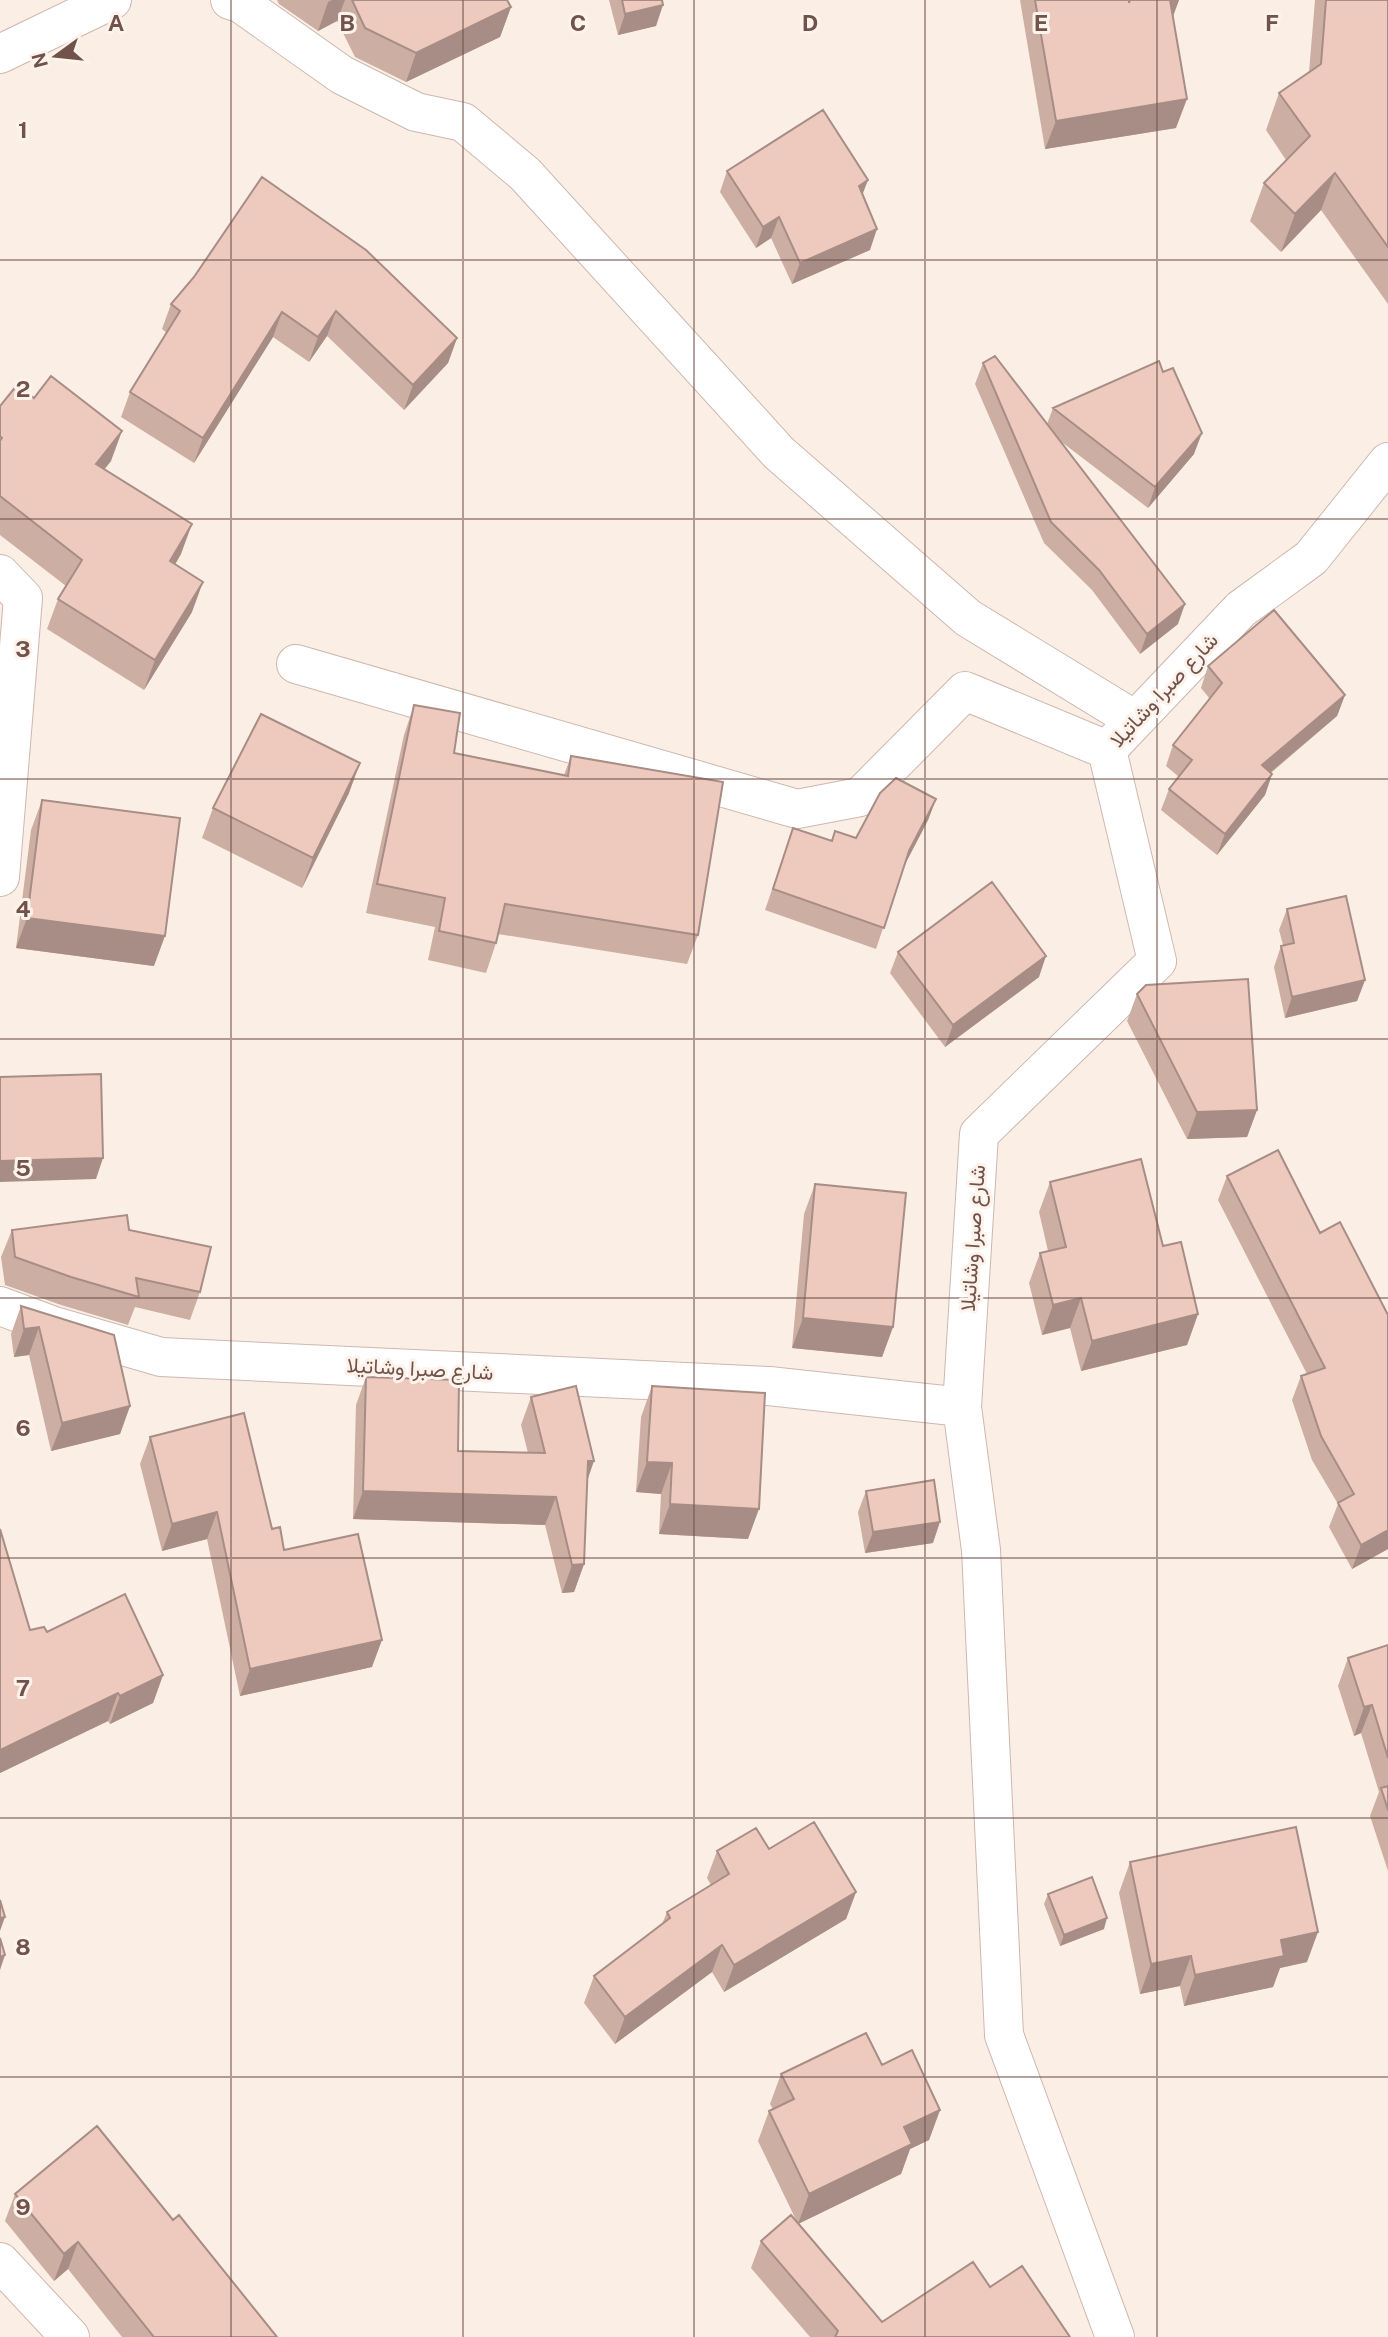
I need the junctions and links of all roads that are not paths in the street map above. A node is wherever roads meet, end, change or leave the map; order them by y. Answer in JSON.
{"nodes":[{"id":1,"x":112,"y":0,"type":"edge"},
{"id":2,"x":230,"y":0,"type":"edge"},
{"id":3,"x":0,"y":54,"type":"edge"},
{"id":4,"x":1388,"y":462,"type":"edge"},
{"id":5,"x":0,"y":573,"type":"edge"},
{"id":6,"x":296,"y":664,"type":"dead end"},
{"id":7,"x":1135,"y":720,"type":"junction"},
{"id":8,"x":1107,"y":750,"type":"junction"},
{"id":9,"x":0,"y":877,"type":"edge"},
{"id":10,"x":0,"y":1306,"type":"edge"},
{"id":11,"x":962,"y":1407,"type":"junction"},
{"id":12,"x":0,"y":2262,"type":"edge"},
{"id":13,"x":70,"y":2337,"type":"edge"},
{"id":14,"x":1115,"y":2337,"type":"edge"}],
"edges":[{"from":1,"to":3,"type":"street"},
{"from":2,"to":7,"type":"street"},
{"from":4,"to":7,"type":"street","name":"شارع صبرا وشاتيلا"},
{"from":5,"to":9,"type":"street"},
{"from":6,"to":8,"type":"street"},
{"from":7,"to":8,"type":"street","name":"شارع صبرا وشاتيلا"},
{"from":8,"to":11,"type":"street","name":"شارع صبرا وشاتيلا"},
{"from":10,"to":11,"type":"street","name":"شارع صبرا وشاتيلا"},
{"from":11,"to":14,"type":"street"},
{"from":12,"to":13,"type":"street"}]}
